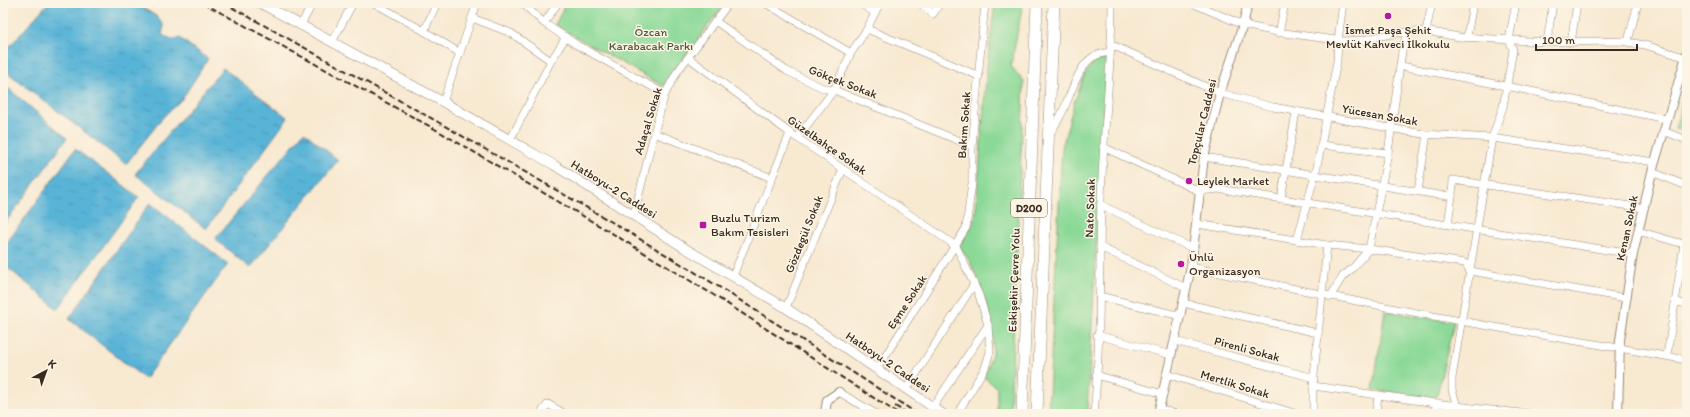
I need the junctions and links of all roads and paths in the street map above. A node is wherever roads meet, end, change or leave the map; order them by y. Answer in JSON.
{"nodes":[{"id":1,"x":260,"y":3,"type":"edge"},
{"id":2,"x":313,"y":3,"type":"edge"},
{"id":3,"x":354,"y":3,"type":"edge"},
{"id":4,"x":374,"y":3,"type":"edge"},
{"id":5,"x":437,"y":3,"type":"edge"},
{"id":6,"x":477,"y":3,"type":"edge"},
{"id":7,"x":522,"y":3,"type":"edge"},
{"id":8,"x":558,"y":3,"type":"edge"},
{"id":9,"x":730,"y":3,"type":"edge"},
{"id":10,"x":765,"y":3,"type":"edge"},
{"id":11,"x":860,"y":3,"type":"edge"},
{"id":12,"x":880,"y":3,"type":"edge"},
{"id":13,"x":920,"y":3,"type":"edge"},
{"id":14,"x":940,"y":3,"type":"edge"},
{"id":15,"x":985,"y":3,"type":"edge"},
{"id":16,"x":1037,"y":3,"type":"edge"},
{"id":17,"x":1112,"y":3,"type":"edge"},
{"id":18,"x":1192,"y":3,"type":"edge"},
{"id":19,"x":1248,"y":3,"type":"edge"},
{"id":20,"x":1285,"y":3,"type":"edge"},
{"id":21,"x":1343,"y":3,"type":"edge"},
{"id":22,"x":1432,"y":3,"type":"edge"},
{"id":23,"x":1472,"y":3,"type":"edge"},
{"id":24,"x":1516,"y":3,"type":"edge"},
{"id":25,"x":1553,"y":3,"type":"edge"},
{"id":26,"x":1577,"y":3,"type":"edge"},
{"id":27,"x":1638,"y":3,"type":"edge"},
{"id":28,"x":1682,"y":3,"type":"edge"},
{"id":29,"x":1056,"y":5,"type":"edge"},
{"id":30,"x":1687,"y":5,"type":"edge"},
{"id":31,"x":875,"y":13,"type":"junction"},
{"id":32,"x":472,"y":18,"type":"junction"},
{"id":33,"x":715,"y":21,"type":"junction"},
{"id":34,"x":544,"y":23,"type":"junction"},
{"id":35,"x":1243,"y":25,"type":"junction"},
{"id":36,"x":300,"y":26,"type":"junction"},
{"id":37,"x":867,"y":29,"type":"junction"},
{"id":38,"x":424,"y":31,"type":"junction"},
{"id":39,"x":1426,"y":31,"type":"junction"},
{"id":40,"x":1279,"y":33,"type":"junction"},
{"id":41,"x":1407,"y":33,"type":"junction"},
{"id":42,"x":566,"y":37,"type":"junction"},
{"id":43,"x":1467,"y":37,"type":"junction"},
{"id":44,"x":1338,"y":40,"type":"junction"},
{"id":45,"x":1509,"y":40,"type":"junction"},
{"id":46,"x":1628,"y":41,"type":"junction"},
{"id":47,"x":332,"y":42,"type":"junction"},
{"id":48,"x":1547,"y":42,"type":"junction"},
{"id":49,"x":1571,"y":43,"type":"junction"},
{"id":50,"x":1112,"y":49,"type":"junction"},
{"id":51,"x":460,"y":53,"type":"junction"},
{"id":52,"x":851,"y":53,"type":"junction"},
{"id":53,"x":1686,"y":56,"type":"edge"},
{"id":54,"x":689,"y":58,"type":"junction"},
{"id":55,"x":551,"y":61,"type":"junction"},
{"id":56,"x":1401,"y":66,"type":"junction"},
{"id":57,"x":979,"y":76,"type":"junction"},
{"id":58,"x":1506,"y":86,"type":"junction"},
{"id":59,"x":834,"y":90,"type":"junction"},
{"id":60,"x":1220,"y":93,"type":"junction"},
{"id":61,"x":665,"y":94,"type":"junction"},
{"id":62,"x":443,"y":102,"type":"junction"},
{"id":63,"x":1296,"y":112,"type":"junction"},
{"id":64,"x":1326,"y":117,"type":"junction"},
{"id":65,"x":1666,"y":119,"type":"junction"},
{"id":66,"x":1392,"y":128,"type":"junction"},
{"id":67,"x":1663,"y":131,"type":"junction"},
{"id":68,"x":654,"y":133,"type":"junction"},
{"id":69,"x":790,"y":133,"type":"junction"},
{"id":70,"x":1050,"y":134,"type":"junction"},
{"id":71,"x":1427,"y":134,"type":"junction"},
{"id":72,"x":798,"y":138,"type":"junction"},
{"id":73,"x":1492,"y":138,"type":"junction"},
{"id":74,"x":510,"y":140,"type":"junction"},
{"id":75,"x":1687,"y":140,"type":"edge"},
{"id":76,"x":1321,"y":145,"type":"junction"},
{"id":77,"x":972,"y":146,"type":"junction"},
{"id":78,"x":1103,"y":147,"type":"junction"},
{"id":79,"x":1388,"y":153,"type":"junction"},
{"id":80,"x":1204,"y":157,"type":"junction"},
{"id":81,"x":1655,"y":162,"type":"junction"},
{"id":82,"x":843,"y":169,"type":"junction"},
{"id":83,"x":1285,"y":170,"type":"junction"},
{"id":84,"x":1652,"y":172,"type":"junction"},
{"id":85,"x":1315,"y":175,"type":"junction"},
{"id":86,"x":772,"y":178,"type":"junction"},
{"id":87,"x":1485,"y":184,"type":"junction"},
{"id":88,"x":1382,"y":186,"type":"junction"},
{"id":89,"x":1687,"y":186,"type":"edge"},
{"id":90,"x":1200,"y":191,"type":"junction"},
{"id":91,"x":1418,"y":191,"type":"junction"},
{"id":92,"x":1452,"y":196,"type":"junction"},
{"id":93,"x":1281,"y":199,"type":"junction"},
{"id":94,"x":1308,"y":202,"type":"junction"},
{"id":95,"x":1101,"y":205,"type":"junction"},
{"id":96,"x":1644,"y":208,"type":"junction"},
{"id":97,"x":1376,"y":214,"type":"junction"},
{"id":98,"x":634,"y":215,"type":"junction"},
{"id":99,"x":1197,"y":224,"type":"junction"},
{"id":100,"x":1448,"y":224,"type":"junction"},
{"id":101,"x":1478,"y":229,"type":"junction"},
{"id":102,"x":1638,"y":230,"type":"junction"},
{"id":103,"x":1297,"y":240,"type":"junction"},
{"id":104,"x":1685,"y":244,"type":"edge"},
{"id":105,"x":1327,"y":245,"type":"junction"},
{"id":106,"x":956,"y":246,"type":"junction"},
{"id":107,"x":1100,"y":247,"type":"junction"},
{"id":108,"x":1194,"y":249,"type":"junction"},
{"id":109,"x":1369,"y":249,"type":"junction"},
{"id":110,"x":1633,"y":254,"type":"junction"},
{"id":111,"x":1191,"y":267,"type":"junction"},
{"id":112,"x":1470,"y":271,"type":"junction"},
{"id":113,"x":733,"y":276,"type":"junction"},
{"id":114,"x":974,"y":284,"type":"junction"},
{"id":115,"x":1186,"y":288,"type":"junction"},
{"id":116,"x":1321,"y":295,"type":"junction"},
{"id":117,"x":1099,"y":296,"type":"junction"},
{"id":118,"x":1330,"y":297,"type":"junction"},
{"id":119,"x":1626,"y":298,"type":"junction"},
{"id":120,"x":1676,"y":302,"type":"junction"},
{"id":121,"x":1183,"y":303,"type":"junction"},
{"id":122,"x":1687,"y":304,"type":"edge"},
{"id":123,"x":786,"y":308,"type":"junction"},
{"id":124,"x":1181,"y":316,"type":"junction"},
{"id":125,"x":1461,"y":321,"type":"junction"},
{"id":126,"x":988,"y":324,"type":"junction"},
{"id":127,"x":1318,"y":333,"type":"junction"},
{"id":128,"x":1098,"y":336,"type":"junction"},
{"id":129,"x":1175,"y":341,"type":"junction"},
{"id":130,"x":1619,"y":347,"type":"junction"},
{"id":131,"x":1171,"y":355,"type":"junction"},
{"id":132,"x":1667,"y":356,"type":"junction"},
{"id":133,"x":1687,"y":360,"type":"edge"},
{"id":134,"x":877,"y":369,"type":"junction"},
{"id":135,"x":1096,"y":374,"type":"junction"},
{"id":136,"x":1166,"y":374,"type":"junction"},
{"id":137,"x":1314,"y":378,"type":"junction"},
{"id":138,"x":1313,"y":386,"type":"junction"},
{"id":139,"x":906,"y":388,"type":"junction"},
{"id":140,"x":839,"y":392,"type":"joint"},
{"id":141,"x":1163,"y":394,"type":"junction"},
{"id":142,"x":1378,"y":395,"type":"junction"},
{"id":143,"x":1437,"y":403,"type":"junction"},
{"id":144,"x":1457,"y":406,"type":"junction"},
{"id":145,"x":932,"y":407,"type":"junction"},
{"id":146,"x":1159,"y":411,"type":"edge"},
{"id":147,"x":1475,"y":411,"type":"edge"},
{"id":148,"x":540,"y":414,"type":"edge"},
{"id":149,"x":565,"y":414,"type":"edge"},
{"id":150,"x":825,"y":414,"type":"edge"},
{"id":151,"x":876,"y":414,"type":"edge"},
{"id":152,"x":943,"y":414,"type":"edge"},
{"id":153,"x":956,"y":414,"type":"edge"},
{"id":154,"x":1022,"y":414,"type":"edge"},
{"id":155,"x":1037,"y":414,"type":"edge"},
{"id":156,"x":1094,"y":414,"type":"edge"},
{"id":157,"x":1177,"y":414,"type":"edge"},
{"id":158,"x":1297,"y":414,"type":"edge"},
{"id":159,"x":1313,"y":414,"type":"edge"},
{"id":160,"x":1376,"y":414,"type":"edge"},
{"id":161,"x":1434,"y":414,"type":"edge"},
{"id":162,"x":1531,"y":414,"type":"edge"},
{"id":163,"x":1618,"y":414,"type":"edge"}],
"edges":[{"from":1,"to":36,"type":"main road","name":"Hatboyu-2 Caddesi"},
{"from":2,"to":36,"type":"street"},
{"from":3,"to":47,"type":"street"},
{"from":4,"to":38,"type":"street"},
{"from":5,"to":38,"type":"street"},
{"from":6,"to":32,"type":"street"},
{"from":7,"to":34,"type":"street"},
{"from":8,"to":34,"type":"street"},
{"from":9,"to":33,"type":"street","name":"Adaçal Sokak"},
{"from":10,"to":52,"type":"street"},
{"from":11,"to":31,"type":"street"},
{"from":12,"to":31,"type":"street"},
{"from":13,"to":14,"type":"street"},
{"from":15,"to":57,"type":"street","name":"Bakım Sokak"},
{"from":16,"to":154,"type":"highway","name":"Eskişehir Çevre Yolu","number":"D200"},
{"from":17,"to":50,"type":"street","name":"Nato Sokak"},
{"from":18,"to":35,"type":"street"},
{"from":19,"to":35,"type":"street","name":"Topçular Caddesi"},
{"from":20,"to":40,"type":"street"},
{"from":21,"to":44,"type":"street"},
{"from":22,"to":39,"type":"street"},
{"from":23,"to":43,"type":"street"},
{"from":24,"to":45,"type":"street"},
{"from":25,"to":48,"type":"street"},
{"from":26,"to":49,"type":"street"},
{"from":27,"to":46,"type":"street"},
{"from":28,"to":30,"type":"street"},
{"from":29,"to":70,"type":"highway","number":"D200"},
{"from":31,"to":37,"type":"street"},
{"from":32,"to":51,"type":"street"},
{"from":32,"to":55,"type":"street"},
{"from":33,"to":54,"type":"street","name":"Adaçal Sokak"},
{"from":33,"to":59,"type":"street","name":"Gökçek Sokak"},
{"from":34,"to":42,"type":"street"},
{"from":35,"to":40,"type":"street"},
{"from":35,"to":60,"type":"street","name":"Topçular Caddesi"},
{"from":36,"to":47,"type":"main road","name":"Hatboyu-2 Caddesi"},
{"from":37,"to":52,"type":"street"},
{"from":37,"to":57,"type":"street"},
{"from":38,"to":51,"type":"street"},
{"from":39,"to":41,"type":"street"},
{"from":39,"to":43,"type":"street"},
{"from":40,"to":44,"type":"street"},
{"from":41,"to":44,"type":"street"},
{"from":41,"to":56,"type":"street"},
{"from":42,"to":55,"type":"street"},
{"from":42,"to":61,"type":"street"},
{"from":43,"to":45,"type":"street"},
{"from":44,"to":64,"type":"street"},
{"from":45,"to":48,"type":"street"},
{"from":45,"to":58,"type":"street"},
{"from":46,"to":49,"type":"street"},
{"from":46,"to":53,"type":"street"},
{"from":47,"to":62,"type":"main road","name":"Hatboyu-2 Caddesi"},
{"from":48,"to":49,"type":"street"},
{"from":50,"to":60,"type":"street","name":"Yücesan Sokak"},
{"from":50,"to":70,"type":"street"},
{"from":50,"to":78,"type":"street","name":"Nato Sokak"},
{"from":51,"to":62,"type":"street"},
{"from":52,"to":59,"type":"street"},
{"from":53,"to":65,"type":"street","name":"Kenan Sokak"},
{"from":54,"to":61,"type":"street","name":"Adaçal Sokak"},
{"from":54,"to":69,"type":"street","name":"Güzelbahçe Sokak"},
{"from":55,"to":74,"type":"street"},
{"from":56,"to":58,"type":"street"},
{"from":56,"to":66,"type":"street"},
{"from":57,"to":77,"type":"street","name":"Bakım Sokak"},
{"from":58,"to":65,"type":"street"},
{"from":58,"to":73,"type":"street"},
{"from":59,"to":72,"type":"street"},
{"from":59,"to":77,"type":"street","name":"Gökçek Sokak"},
{"from":60,"to":63,"type":"street","name":"Yücesan Sokak"},
{"from":60,"to":80,"type":"street","name":"Topçular Caddesi"},
{"from":61,"to":68,"type":"street","name":"Adaçal Sokak"},
{"from":62,"to":74,"type":"main road","name":"Hatboyu-2 Caddesi"},
{"from":63,"to":64,"type":"street","name":"Yücesan Sokak"},
{"from":63,"to":83,"type":"street"},
{"from":64,"to":66,"type":"street","name":"Yücesan Sokak"},
{"from":64,"to":76,"type":"street"},
{"from":65,"to":67,"type":"street","name":"Kenan Sokak"},
{"from":66,"to":71,"type":"street","name":"Yücesan Sokak"},
{"from":66,"to":79,"type":"street"},
{"from":67,"to":75,"type":"street"},
{"from":67,"to":81,"type":"street","name":"Kenan Sokak"},
{"from":68,"to":86,"type":"street"},
{"from":68,"to":98,"type":"street","name":"Adaçal Sokak"},
{"from":69,"to":72,"type":"street","name":"Güzelbahçe Sokak"},
{"from":69,"to":86,"type":"street"},
{"from":70,"to":155,"type":"highway","number":"D200"},
{"from":71,"to":73,"type":"street","name":"Yücesan Sokak"},
{"from":71,"to":91,"type":"street"},
{"from":72,"to":82,"type":"street","name":"Güzelbahçe Sokak"},
{"from":73,"to":81,"type":"street","name":"Yücesan Sokak"},
{"from":73,"to":87,"type":"street"},
{"from":74,"to":98,"type":"main road","name":"Hatboyu-2 Caddesi"},
{"from":76,"to":79,"type":"street"},
{"from":76,"to":85,"type":"street"},
{"from":77,"to":106,"type":"street","name":"Bakım Sokak"},
{"from":78,"to":90,"type":"street"},
{"from":78,"to":95,"type":"street","name":"Nato Sokak"},
{"from":79,"to":88,"type":"street"},
{"from":80,"to":83,"type":"street"},
{"from":80,"to":90,"type":"street","name":"Topçular Caddesi"},
{"from":81,"to":84,"type":"street","name":"Kenan Sokak"},
{"from":82,"to":106,"type":"street","name":"Güzelbahçe Sokak"},
{"from":82,"to":123,"type":"street","name":"Gözdegül Sokak"},
{"from":83,"to":85,"type":"street"},
{"from":83,"to":93,"type":"street"},
{"from":84,"to":89,"type":"street"},
{"from":84,"to":96,"type":"street","name":"Kenan Sokak"},
{"from":85,"to":88,"type":"street"},
{"from":85,"to":94,"type":"street"},
{"from":86,"to":113,"type":"street"},
{"from":87,"to":92,"type":"street"},
{"from":87,"to":96,"type":"street"},
{"from":87,"to":101,"type":"street"},
{"from":88,"to":91,"type":"street"},
{"from":88,"to":97,"type":"street"},
{"from":90,"to":93,"type":"street"},
{"from":90,"to":99,"type":"street","name":"Topçular Caddesi"},
{"from":91,"to":92,"type":"street"},
{"from":92,"to":100,"type":"street"},
{"from":93,"to":94,"type":"street"},
{"from":94,"to":97,"type":"street"},
{"from":94,"to":103,"type":"street"},
{"from":95,"to":107,"type":"street","name":"Nato Sokak"},
{"from":95,"to":108,"type":"street"},
{"from":96,"to":102,"type":"street","name":"Kenan Sokak"},
{"from":97,"to":100,"type":"street"},
{"from":97,"to":109,"type":"street"},
{"from":98,"to":113,"type":"main road","name":"Hatboyu-2 Caddesi"},
{"from":99,"to":103,"type":"street"},
{"from":99,"to":108,"type":"street","name":"Topçular Caddesi"},
{"from":100,"to":101,"type":"street"},
{"from":101,"to":110,"type":"street"},
{"from":101,"to":112,"type":"street"},
{"from":102,"to":104,"type":"street"},
{"from":102,"to":110,"type":"street","name":"Kenan Sokak"},
{"from":103,"to":105,"type":"street"},
{"from":104,"to":120,"type":"street"},
{"from":105,"to":109,"type":"street"},
{"from":105,"to":116,"type":"street"},
{"from":106,"to":114,"type":"street"},
{"from":106,"to":134,"type":"street","name":"Eşme Sokak"},
{"from":107,"to":115,"type":"street"},
{"from":107,"to":117,"type":"street","name":"Nato Sokak"},
{"from":108,"to":111,"type":"street","name":"Topçular Caddesi"},
{"from":109,"to":112,"type":"street"},
{"from":109,"to":118,"type":"street"},
{"from":110,"to":119,"type":"street","name":"Kenan Sokak"},
{"from":111,"to":115,"type":"street","name":"Topçular Caddesi"},
{"from":111,"to":116,"type":"street"},
{"from":112,"to":119,"type":"street"},
{"from":112,"to":125,"type":"street"},
{"from":113,"to":123,"type":"main road","name":"Hatboyu-2 Caddesi"},
{"from":114,"to":126,"type":"street"},
{"from":114,"to":139,"type":"street"},
{"from":115,"to":121,"type":"street","name":"Topçular Caddesi"},
{"from":116,"to":118,"type":"street"},
{"from":116,"to":127,"type":"street"},
{"from":117,"to":124,"type":"street"},
{"from":117,"to":128,"type":"street","name":"Nato Sokak"},
{"from":118,"to":125,"type":"street"},
{"from":119,"to":130,"type":"street","name":"Kenan Sokak"},
{"from":120,"to":122,"type":"street"},
{"from":120,"to":132,"type":"street"},
{"from":121,"to":124,"type":"street","name":"Topçular Caddesi"},
{"from":121,"to":127,"type":"street"},
{"from":123,"to":134,"type":"main road","name":"Hatboyu-2 Caddesi"},
{"from":124,"to":129,"type":"street","name":"Topçular Caddesi"},
{"from":125,"to":130,"type":"street"},
{"from":125,"to":144,"type":"street"},
{"from":126,"to":145,"type":"street"},
{"from":126,"to":153,"type":"street"},
{"from":127,"to":137,"type":"street"},
{"from":128,"to":131,"type":"street"},
{"from":128,"to":135,"type":"street","name":"Nato Sokak"},
{"from":129,"to":131,"type":"street","name":"Topçular Caddesi"},
{"from":129,"to":137,"type":"street","name":"Pirenli Sokak"},
{"from":130,"to":132,"type":"street"},
{"from":130,"to":163,"type":"street","name":"Kenan Sokak"},
{"from":131,"to":136,"type":"street","name":"Topçular Caddesi"},
{"from":132,"to":133,"type":"street"},
{"from":134,"to":139,"type":"main road","name":"Hatboyu-2 Caddesi"},
{"from":135,"to":141,"type":"street"},
{"from":135,"to":156,"type":"street","name":"Nato Sokak"},
{"from":136,"to":141,"type":"street","name":"Topçular Caddesi"},
{"from":136,"to":158,"type":"street","name":"Mertlik Sokak"},
{"from":137,"to":138,"type":"street"},
{"from":138,"to":142,"type":"street"},
{"from":138,"to":159,"type":"street"},
{"from":139,"to":145,"type":"main road","name":"Hatboyu-2 Caddesi"},
{"from":140,"to":150,"type":"street"},
{"from":140,"to":151,"type":"street"},
{"from":141,"to":146,"type":"street","name":"Topçular Caddesi"},
{"from":142,"to":143,"type":"street"},
{"from":142,"to":160,"type":"street"},
{"from":143,"to":144,"type":"street"},
{"from":143,"to":161,"type":"street"},
{"from":144,"to":147,"type":"street"},
{"from":145,"to":152,"type":"main road","name":"Hatboyu-2 Caddesi"},
{"from":146,"to":157,"type":"street"},
{"from":147,"to":162,"type":"street"},
{"from":148,"to":149,"type":"street"}]}
